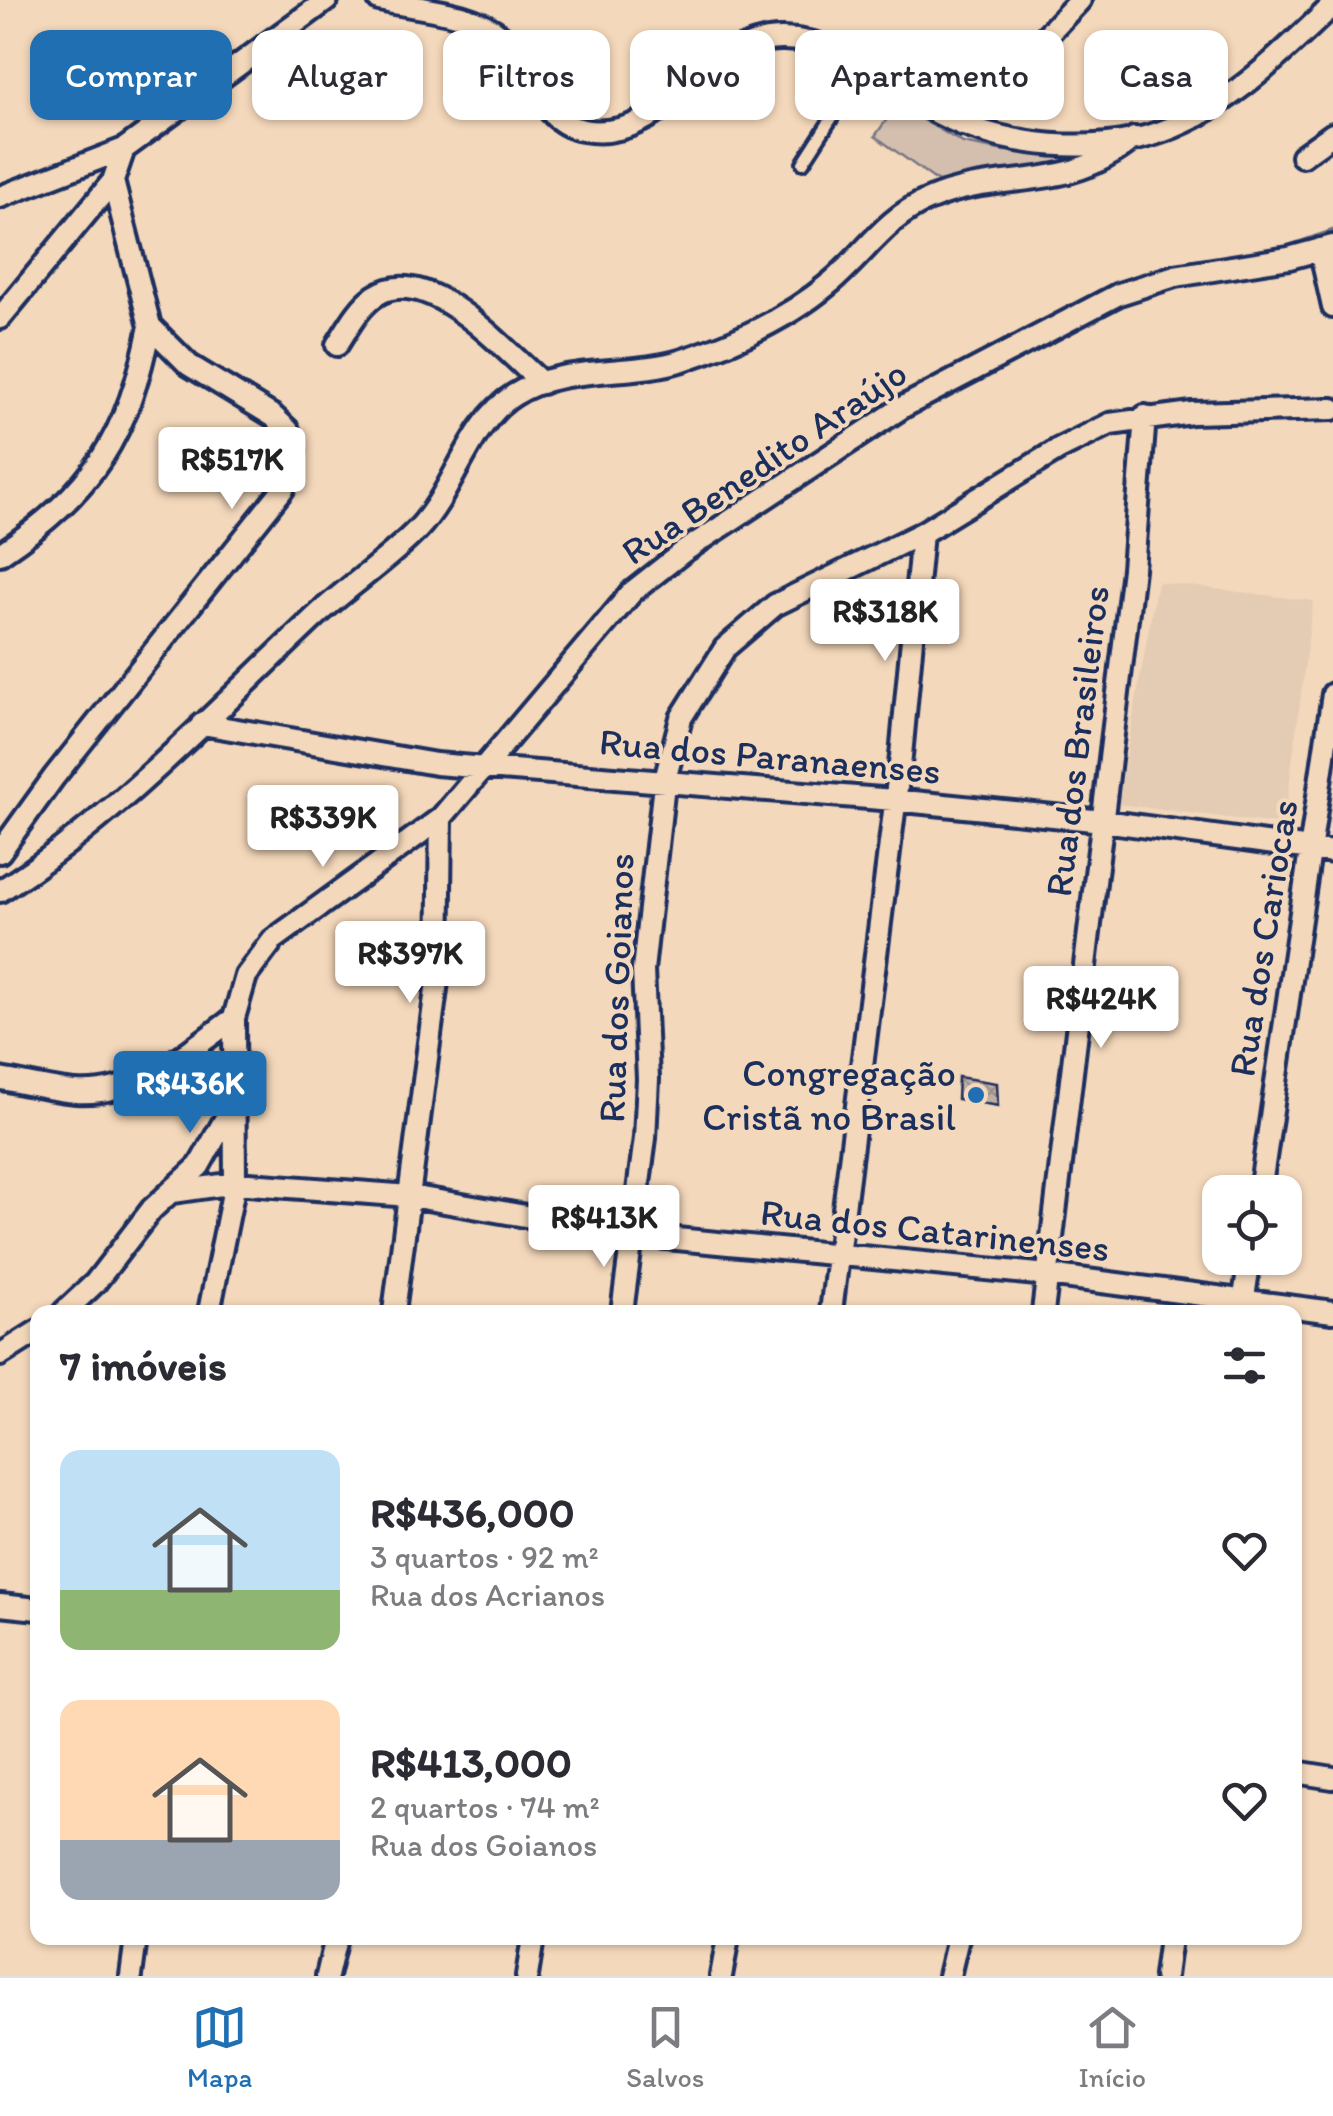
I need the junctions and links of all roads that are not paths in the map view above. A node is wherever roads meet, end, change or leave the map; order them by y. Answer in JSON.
{"nodes":[{"id":1,"x":327,"y":0,"type":"edge"},
{"id":2,"x":379,"y":0,"type":"edge"},
{"id":3,"x":1080,"y":0,"type":"edge"},
{"id":4,"x":1333,"y":4,"type":"edge"},
{"id":5,"x":795,"y":40,"type":"edge"},
{"id":6,"x":831,"y":120,"type":"edge"},
{"id":7,"x":953,"y":120,"type":"edge"},
{"id":8,"x":962,"y":125,"type":"junction"},
{"id":9,"x":1333,"y":134,"type":"edge"},
{"id":10,"x":1134,"y":138,"type":"junction"},
{"id":11,"x":124,"y":149,"type":"junction"},
{"id":12,"x":1302,"y":156,"type":"dead end"},
{"id":13,"x":804,"y":163,"type":"dead end"},
{"id":14,"x":113,"y":181,"type":"junction"},
{"id":15,"x":0,"y":198,"type":"edge"},
{"id":16,"x":1327,"y":247,"type":"edge"},
{"id":17,"x":1333,"y":307,"type":"edge"},
{"id":18,"x":0,"y":318,"type":"edge"},
{"id":19,"x":150,"y":326,"type":"junction"},
{"id":20,"x":337,"y":345,"type":"dead end"},
{"id":21,"x":542,"y":383,"type":"junction"},
{"id":22,"x":1333,"y":409,"type":"edge"},
{"id":23,"x":1145,"y":416,"type":"junction"},
{"id":24,"x":922,"y":533,"type":"junction"},
{"id":25,"x":0,"y":554,"type":"edge"},
{"id":26,"x":1333,"y":694,"type":"edge"},
{"id":27,"x":202,"y":724,"type":"junction"},
{"id":28,"x":487,"y":768,"type":"junction"},
{"id":29,"x":664,"y":784,"type":"junction"},
{"id":30,"x":894,"y":800,"type":"junction"},
{"id":31,"x":441,"y":818,"type":"junction"},
{"id":32,"x":1104,"y":821,"type":"junction"},
{"id":33,"x":1323,"y":850,"type":"edge"},
{"id":34,"x":0,"y":852,"type":"edge"},
{"id":35,"x":0,"y":890,"type":"edge"},
{"id":36,"x":234,"y":1018,"type":"junction"},
{"id":37,"x":0,"y":1079,"type":"edge"},
{"id":38,"x":234,"y":1102,"type":"junction"},
{"id":39,"x":1263,"y":1175,"type":"edge"},
{"id":40,"x":235,"y":1184,"type":"junction"},
{"id":41,"x":173,"y":1192,"type":"junction"},
{"id":42,"x":410,"y":1196,"type":"junction"},
{"id":43,"x":634,"y":1235,"type":"junction"},
{"id":44,"x":841,"y":1253,"type":"junction"},
{"id":45,"x":1048,"y":1275,"type":"junction"},
{"id":46,"x":1247,"y":1275,"type":"edge"},
{"id":47,"x":71,"y":1305,"type":"edge"},
{"id":48,"x":211,"y":1305,"type":"edge"},
{"id":49,"x":395,"y":1305,"type":"edge"},
{"id":50,"x":623,"y":1305,"type":"edge"},
{"id":51,"x":832,"y":1305,"type":"edge"},
{"id":52,"x":1045,"y":1305,"type":"edge"},
{"id":53,"x":1236,"y":1305,"type":"edge"},
{"id":54,"x":1242,"y":1305,"type":"edge"},
{"id":55,"x":1302,"y":1310,"type":"edge"},
{"id":56,"x":1333,"y":1312,"type":"edge"},
{"id":57,"x":30,"y":1337,"type":"edge"},
{"id":58,"x":0,"y":1356,"type":"edge"},
{"id":59,"x":0,"y":1605,"type":"edge"},
{"id":60,"x":30,"y":1608,"type":"edge"},
{"id":61,"x":1302,"y":1773,"type":"edge"},
{"id":62,"x":1333,"y":1778,"type":"edge"},
{"id":63,"x":135,"y":1945,"type":"edge"},
{"id":64,"x":334,"y":1945,"type":"edge"},
{"id":65,"x":531,"y":1945,"type":"edge"},
{"id":66,"x":727,"y":1945,"type":"edge"},
{"id":67,"x":956,"y":1945,"type":"edge"},
{"id":68,"x":1169,"y":1945,"type":"edge"},
{"id":69,"x":131,"y":1976,"type":"edge"},
{"id":70,"x":327,"y":1976,"type":"edge"},
{"id":71,"x":527,"y":1976,"type":"edge"},
{"id":72,"x":722,"y":1976,"type":"edge"},
{"id":73,"x":949,"y":1976,"type":"edge"},
{"id":74,"x":1165,"y":1976,"type":"edge"}],
"edges":[{"from":1,"to":11,"type":"street"},
{"from":2,"to":5,"type":"street"},
{"from":3,"to":8,"type":"street"},
{"from":4,"to":10,"type":"street"},
{"from":6,"to":13,"type":"lane"},
{"from":7,"to":8,"type":"street"},
{"from":8,"to":10,"type":"street"},
{"from":9,"to":12,"type":"street"},
{"from":10,"to":21,"type":"street"},
{"from":11,"to":14,"type":"street"},
{"from":11,"to":15,"type":"street"},
{"from":14,"to":18,"type":"street"},
{"from":14,"to":19,"type":"street"},
{"from":16,"to":17,"type":"street"},
{"from":16,"to":28,"type":"street","name":"Rua Benedito Araújo"},
{"from":19,"to":25,"type":"street"},
{"from":19,"to":34,"type":"street"},
{"from":20,"to":21,"type":"street"},
{"from":21,"to":27,"type":"street"},
{"from":22,"to":23,"type":"street","name":"Rua dos Goianos"},
{"from":23,"to":24,"type":"street","name":"Rua dos Goianos"},
{"from":23,"to":32,"type":"street","name":"Rua dos Brasileiros"},
{"from":24,"to":29,"type":"street","name":"Rua dos Goianos"},
{"from":24,"to":30,"type":"street"},
{"from":26,"to":33,"type":"street","name":"Rua dos Cariocas"},
{"from":27,"to":28,"type":"street","name":"Rua dos Paranaenses"},
{"from":27,"to":35,"type":"street"},
{"from":28,"to":29,"type":"street","name":"Rua dos Paranaenses"},
{"from":28,"to":31,"type":"street","name":"Rua Benedito Araújo"},
{"from":29,"to":30,"type":"street","name":"Rua dos Paranaenses"},
{"from":29,"to":43,"type":"street","name":"Rua dos Goianos"},
{"from":30,"to":32,"type":"street","name":"Rua dos Paranaenses"},
{"from":30,"to":44,"type":"street"},
{"from":31,"to":36,"type":"street","name":"Rua Benedito Araújo"},
{"from":31,"to":42,"type":"street"},
{"from":32,"to":33,"type":"street","name":"Rua dos Paranaenses"},
{"from":32,"to":45,"type":"street","name":"Rua dos Brasileiros"},
{"from":33,"to":39,"type":"street","name":"Rua dos Cariocas"},
{"from":36,"to":37,"type":"street"},
{"from":36,"to":38,"type":"street","name":"Rua Benedito Araújo"},
{"from":38,"to":40,"type":"street","name":"Rua Benedito Araújo"},
{"from":38,"to":41,"type":"street"},
{"from":40,"to":41,"type":"street","name":"Rua dos Catarinenses"},
{"from":40,"to":42,"type":"street","name":"Rua dos Catarinenses"},
{"from":40,"to":48,"type":"street","name":"Rua Benedito Araújo"},
{"from":41,"to":47,"type":"street"},
{"from":42,"to":43,"type":"street","name":"Rua dos Catarinenses"},
{"from":42,"to":49,"type":"street"},
{"from":43,"to":44,"type":"street","name":"Rua dos Catarinenses"},
{"from":43,"to":50,"type":"street","name":"Rua dos Goianos"},
{"from":44,"to":45,"type":"street","name":"Rua dos Catarinenses"},
{"from":44,"to":51,"type":"street"},
{"from":45,"to":52,"type":"street","name":"Rua dos Brasileiros"},
{"from":45,"to":53,"type":"street","name":"Rua dos Catarinenses"},
{"from":46,"to":54,"type":"street"},
{"from":55,"to":56,"type":"street","name":"Rua dos Catarinenses"},
{"from":57,"to":58,"type":"street"},
{"from":59,"to":60,"type":"street"},
{"from":61,"to":62,"type":"street"},
{"from":63,"to":69,"type":"street"},
{"from":64,"to":70,"type":"street"},
{"from":65,"to":71,"type":"street"},
{"from":66,"to":72,"type":"street"},
{"from":67,"to":73,"type":"street"},
{"from":68,"to":74,"type":"street"}]}
